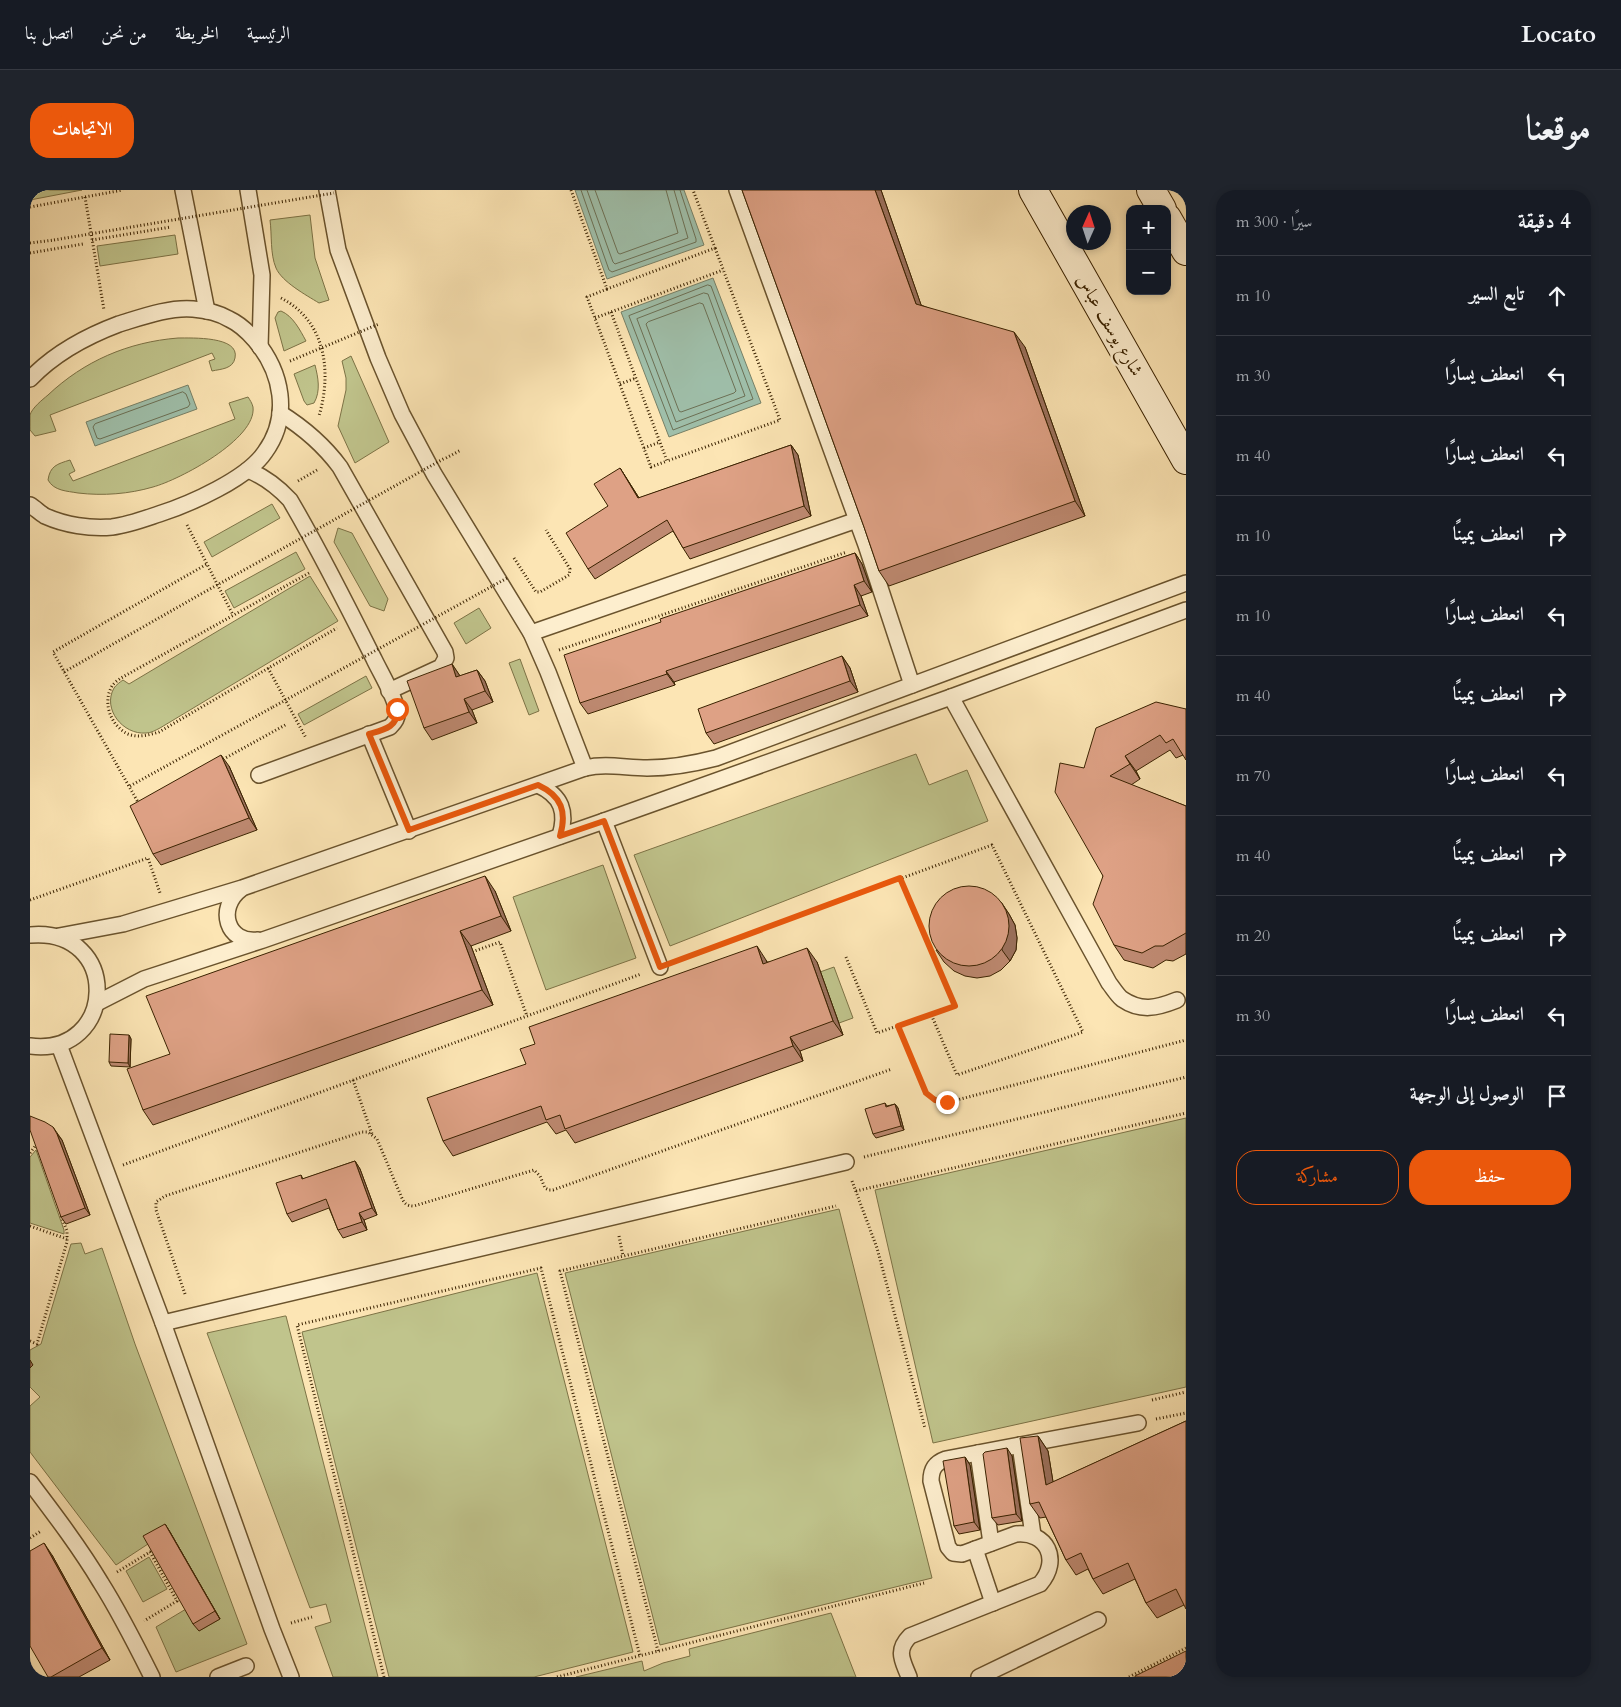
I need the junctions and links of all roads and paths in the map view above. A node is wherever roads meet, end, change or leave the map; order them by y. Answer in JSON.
{"nodes":[{"id":1,"x":123,"y":190,"type":"edge"},
{"id":2,"x":183,"y":190,"type":"edge"},
{"id":3,"x":248,"y":190,"type":"edge"},
{"id":4,"x":571,"y":190,"type":"edge"},
{"id":5,"x":693,"y":190,"type":"edge"},
{"id":6,"x":737,"y":190,"type":"edge"},
{"id":7,"x":1033,"y":190,"type":"edge"},
{"id":8,"x":1151,"y":190,"type":"edge"},
{"id":9,"x":330,"y":192,"type":"edge"},
{"id":10,"x":85,"y":197,"type":"junction"},
{"id":11,"x":1160,"y":205,"type":"edge"},
{"id":12,"x":30,"y":207,"type":"edge"},
{"id":13,"x":190,"y":224,"type":"junction"},
{"id":14,"x":1171,"y":225,"type":"edge"},
{"id":15,"x":92,"y":240,"type":"junction"},
{"id":16,"x":30,"y":243,"type":"edge"},
{"id":17,"x":83,"y":244,"type":"dead end"},
{"id":18,"x":715,"y":248,"type":"junction"},
{"id":19,"x":1186,"y":251,"type":"edge"},
{"id":20,"x":30,"y":253,"type":"edge"},
{"id":21,"x":724,"y":270,"type":"junction"},
{"id":22,"x":607,"y":289,"type":"junction"},
{"id":23,"x":263,"y":290,"type":"junction"},
{"id":24,"x":207,"y":312,"type":"junction"},
{"id":25,"x":611,"y":312,"type":"junction"},
{"id":26,"x":595,"y":318,"type":"junction"},
{"id":27,"x":379,"y":324,"type":"dead end"},
{"id":28,"x":107,"y":328,"type":"junction"},
{"id":29,"x":260,"y":347,"type":"junction"},
{"id":30,"x":322,"y":348,"type":"junction"},
{"id":31,"x":288,"y":362,"type":"dead end"},
{"id":32,"x":636,"y":378,"type":"junction"},
{"id":33,"x":30,"y":379,"type":"edge"},
{"id":34,"x":620,"y":384,"type":"junction"},
{"id":35,"x":280,"y":413,"type":"junction"},
{"id":36,"x":313,"y":436,"type":"junction"},
{"id":37,"x":660,"y":442,"type":"junction"},
{"id":38,"x":644,"y":448,"type":"junction"},
{"id":39,"x":461,"y":450,"type":"dead end"},
{"id":40,"x":335,"y":460,"type":"junction"},
{"id":41,"x":1186,"y":460,"type":"edge"},
{"id":42,"x":667,"y":461,"type":"junction"},
{"id":43,"x":248,"y":470,"type":"junction"},
{"id":44,"x":281,"y":490,"type":"junction"},
{"id":45,"x":30,"y":504,"type":"edge"},
{"id":46,"x":178,"y":507,"type":"junction"},
{"id":47,"x":857,"y":520,"type":"junction"},
{"id":48,"x":546,"y":530,"type":"dead end"},
{"id":49,"x":866,"y":545,"type":"junction"},
{"id":50,"x":514,"y":558,"type":"dead end"},
{"id":51,"x":207,"y":564,"type":"junction"},
{"id":52,"x":324,"y":564,"type":"junction"},
{"id":53,"x":509,"y":577,"type":"dead end"},
{"id":54,"x":1186,"y":583,"type":"edge"},
{"id":55,"x":1186,"y":610,"type":"edge"},
{"id":56,"x":233,"y":615,"type":"junction"},
{"id":57,"x":354,"y":618,"type":"junction"},
{"id":58,"x":532,"y":633,"type":"junction"},
{"id":59,"x":562,"y":659,"type":"dead end"},
{"id":60,"x":268,"y":668,"type":"junction"},
{"id":61,"x":64,"y":672,"type":"junction"},
{"id":62,"x":912,"y":685,"type":"junction"},
{"id":63,"x":389,"y":691,"type":"junction"},
{"id":64,"x":952,"y":697,"type":"junction"},
{"id":65,"x":287,"y":724,"type":"dead end"},
{"id":66,"x":369,"y":734,"type":"junction"},
{"id":67,"x":314,"y":755,"type":"junction"},
{"id":68,"x":218,"y":762,"type":"edge"},
{"id":69,"x":585,"y":768,"type":"junction"},
{"id":70,"x":259,"y":775,"type":"dead end"},
{"id":71,"x":538,"y":785,"type":"junction"},
{"id":72,"x":130,"y":786,"type":"junction"},
{"id":73,"x":139,"y":804,"type":"edge"},
{"id":74,"x":604,"y":821,"type":"junction"},
{"id":75,"x":409,"y":830,"type":"junction"},
{"id":76,"x":560,"y":836,"type":"junction"},
{"id":77,"x":900,"y":878,"type":"junction"},
{"id":78,"x":242,"y":888,"type":"junction"},
{"id":79,"x":30,"y":900,"type":"edge"},
{"id":80,"x":166,"y":911,"type":"junction"},
{"id":81,"x":30,"y":935,"type":"edge"},
{"id":82,"x":59,"y":936,"type":"junction"},
{"id":83,"x":262,"y":940,"type":"junction"},
{"id":84,"x":464,"y":955,"type":"edge"},
{"id":85,"x":846,"y":957,"type":"dead end"},
{"id":86,"x":660,"y":967,"type":"junction"},
{"id":87,"x":1177,"y":1000,"type":"dead end"},
{"id":88,"x":97,"y":1003,"type":"junction"},
{"id":89,"x":931,"y":1014,"type":"junction"},
{"id":90,"x":527,"y":1016,"type":"junction"},
{"id":91,"x":898,"y":1026,"type":"junction"},
{"id":92,"x":1186,"y":1040,"type":"edge"},
{"id":93,"x":59,"y":1045,"type":"junction"},
{"id":94,"x":34,"y":1048,"type":"edge"},
{"id":95,"x":892,"y":1070,"type":"dead end"},
{"id":96,"x":1186,"y":1078,"type":"edge"},
{"id":97,"x":353,"y":1080,"type":"junction"},
{"id":98,"x":1186,"y":1113,"type":"edge"},
{"id":99,"x":373,"y":1134,"type":"junction"},
{"id":100,"x":33,"y":1137,"type":"edge"},
{"id":101,"x":36,"y":1145,"type":"junction"},
{"id":102,"x":30,"y":1153,"type":"edge"},
{"id":103,"x":39,"y":1154,"type":"edge"},
{"id":104,"x":846,"y":1162,"type":"junction"},
{"id":105,"x":106,"y":1171,"type":"junction"},
{"id":106,"x":856,"y":1191,"type":"junction"},
{"id":107,"x":836,"y":1206,"type":"dead end"},
{"id":108,"x":61,"y":1214,"type":"edge"},
{"id":109,"x":30,"y":1226,"type":"edge"},
{"id":110,"x":67,"y":1238,"type":"junction"},
{"id":111,"x":185,"y":1294,"type":"dead end"},
{"id":112,"x":163,"y":1323,"type":"junction"},
{"id":113,"x":30,"y":1341,"type":"edge"},
{"id":114,"x":1186,"y":1392,"type":"edge"},
{"id":115,"x":1152,"y":1400,"type":"dead end"},
{"id":116,"x":1186,"y":1413,"type":"edge"},
{"id":117,"x":1138,"y":1423,"type":"joint"},
{"id":118,"x":925,"y":1428,"type":"dead end"},
{"id":119,"x":1020,"y":1445,"type":"junction"},
{"id":120,"x":978,"y":1453,"type":"junction"},
{"id":121,"x":30,"y":1482,"type":"edge"},
{"id":122,"x":1033,"y":1536,"type":"junction"},
{"id":123,"x":991,"y":1543,"type":"junction"},
{"id":124,"x":975,"y":1549,"type":"junction"},
{"id":125,"x":100,"y":1581,"type":"junction"},
{"id":126,"x":924,"y":1583,"type":"dead end"},
{"id":127,"x":993,"y":1603,"type":"junction"},
{"id":128,"x":1098,"y":1620,"type":"dead end"},
{"id":129,"x":128,"y":1630,"type":"junction"},
{"id":130,"x":1186,"y":1648,"type":"edge"},
{"id":131,"x":658,"y":1651,"type":"junction"},
{"id":132,"x":640,"y":1656,"type":"junction"},
{"id":133,"x":246,"y":1666,"type":"dead end"},
{"id":134,"x":152,"y":1677,"type":"edge"},
{"id":135,"x":218,"y":1677,"type":"edge"},
{"id":136,"x":291,"y":1677,"type":"edge"},
{"id":137,"x":384,"y":1677,"type":"edge"},
{"id":138,"x":557,"y":1677,"type":"edge"},
{"id":139,"x":909,"y":1677,"type":"edge"},
{"id":140,"x":979,"y":1677,"type":"edge"},
{"id":141,"x":1128,"y":1677,"type":"edge"}],
"edges":[{"from":1,"to":10,"type":"path"},
{"from":2,"to":13,"type":"lane"},
{"from":3,"to":23,"type":"lane"},
{"from":4,"to":22,"type":"path"},
{"from":5,"to":18,"type":"path"},
{"from":6,"to":47,"type":"lane"},
{"from":7,"to":41,"type":"main road","name":"شارع يوسف عباس"},
{"from":8,"to":11,"type":"main road"},
{"from":9,"to":16,"type":"path","bridge":true},
{"from":9,"to":58,"type":"lane"},
{"from":10,"to":12,"type":"path"},
{"from":10,"to":15,"type":"path"},
{"from":13,"to":15,"type":"path"},
{"from":13,"to":24,"type":"lane"},
{"from":14,"to":19,"type":"main road"},
{"from":15,"to":28,"type":"path"},
{"from":17,"to":20,"type":"path"},
{"from":18,"to":21,"type":"path"},
{"from":18,"to":22,"type":"path"},
{"from":21,"to":25,"type":"path"},
{"from":21,"to":42,"type":"path"},
{"from":22,"to":26,"type":"path"},
{"from":23,"to":29,"type":"lane"},
{"from":23,"to":30,"type":"path"},
{"from":24,"to":28,"type":"lane"},
{"from":24,"to":29,"type":"lane"},
{"from":25,"to":26,"type":"path"},
{"from":25,"to":32,"type":"path"},
{"from":26,"to":34,"type":"path"},
{"from":27,"to":30,"type":"path","bridge":true},
{"from":28,"to":33,"type":"lane"},
{"from":29,"to":35,"type":"lane"},
{"from":30,"to":31,"type":"path"},
{"from":30,"to":36,"type":"path"},
{"from":32,"to":34,"type":"path"},
{"from":32,"to":37,"type":"path"},
{"from":34,"to":38,"type":"path"},
{"from":35,"to":36,"type":"lane"},
{"from":35,"to":43,"type":"lane"},
{"from":36,"to":40,"type":"lane"},
{"from":37,"to":38,"type":"path"},
{"from":37,"to":42,"type":"path"},
{"from":38,"to":42,"type":"path"},
{"from":39,"to":61,"type":"path","bridge":true},
{"from":40,"to":44,"type":"path"},
{"from":40,"to":63,"type":"lane"},
{"from":43,"to":44,"type":"lane"},
{"from":43,"to":46,"type":"lane"},
{"from":44,"to":52,"type":"lane"},
{"from":45,"to":46,"type":"lane"},
{"from":46,"to":51,"type":"path"},
{"from":47,"to":49,"type":"lane"},
{"from":47,"to":58,"type":"lane"},
{"from":48,"to":50,"type":"path"},
{"from":49,"to":59,"type":"path"},
{"from":49,"to":62,"type":"lane"},
{"from":51,"to":56,"type":"path"},
{"from":51,"to":61,"type":"path"},
{"from":52,"to":56,"type":"path"},
{"from":52,"to":57,"type":"lane"},
{"from":53,"to":72,"type":"path","bridge":true},
{"from":54,"to":62,"type":"lane"},
{"from":55,"to":64,"type":"lane"},
{"from":56,"to":60,"type":"path"},
{"from":57,"to":60,"type":"path"},
{"from":57,"to":63,"type":"lane"},
{"from":58,"to":69,"type":"lane"},
{"from":60,"to":67,"type":"path"},
{"from":61,"to":72,"type":"path"},
{"from":62,"to":69,"type":"lane"},
{"from":63,"to":66,"type":"lane"},
{"from":64,"to":74,"type":"lane"},
{"from":64,"to":87,"type":"lane"},
{"from":65,"to":68,"type":"path"},
{"from":66,"to":67,"type":"lane"},
{"from":66,"to":75,"type":"lane"},
{"from":67,"to":70,"type":"lane"},
{"from":69,"to":71,"type":"lane"},
{"from":71,"to":75,"type":"lane"},
{"from":71,"to":76,"type":"lane"},
{"from":72,"to":73,"type":"path"},
{"from":74,"to":76,"type":"lane"},
{"from":74,"to":86,"type":"lane"},
{"from":75,"to":78,"type":"lane"},
{"from":76,"to":83,"type":"lane"},
{"from":77,"to":86,"type":"path"},
{"from":77,"to":89,"type":"path"},
{"from":77,"to":89,"type":"path"},
{"from":78,"to":80,"type":"lane"},
{"from":78,"to":83,"type":"lane"},
{"from":79,"to":80,"type":"path"},
{"from":80,"to":82,"type":"lane"},
{"from":81,"to":82,"type":"lane"},
{"from":82,"to":88,"type":"lane"},
{"from":83,"to":88,"type":"lane"},
{"from":84,"to":90,"type":"path"},
{"from":85,"to":91,"type":"path"},
{"from":86,"to":90,"type":"path"},
{"from":88,"to":93,"type":"lane"},
{"from":89,"to":91,"type":"path"},
{"from":90,"to":97,"type":"path"},
{"from":91,"to":92,"type":"path"},
{"from":93,"to":94,"type":"lane"},
{"from":93,"to":105,"type":"lane"},
{"from":95,"to":99,"type":"path"},
{"from":96,"to":104,"type":"path"},
{"from":97,"to":99,"type":"path"},
{"from":97,"to":105,"type":"path"},
{"from":98,"to":106,"type":"path"},
{"from":99,"to":111,"type":"path"},
{"from":100,"to":101,"type":"path"},
{"from":101,"to":102,"type":"path"},
{"from":101,"to":103,"type":"path"},
{"from":104,"to":106,"type":"path"},
{"from":104,"to":112,"type":"lane"},
{"from":105,"to":112,"type":"lane"},
{"from":106,"to":118,"type":"path"},
{"from":107,"to":131,"type":"path"},
{"from":108,"to":110,"type":"path"},
{"from":109,"to":110,"type":"path"},
{"from":110,"to":113,"type":"path"},
{"from":112,"to":136,"type":"lane"},
{"from":114,"to":115,"type":"path"},
{"from":116,"to":117,"type":"path"},
{"from":117,"to":119,"type":"lane"},
{"from":119,"to":120,"type":"lane"},
{"from":119,"to":122,"type":"lane"},
{"from":120,"to":123,"type":"lane"},
{"from":120,"to":124,"type":"lane"},
{"from":121,"to":125,"type":"lane"},
{"from":122,"to":123,"type":"lane"},
{"from":122,"to":127,"type":"lane"},
{"from":123,"to":124,"type":"lane"},
{"from":124,"to":127,"type":"lane"},
{"from":125,"to":129,"type":"lane"},
{"from":125,"to":129,"type":"path"},
{"from":126,"to":131,"type":"path"},
{"from":127,"to":139,"type":"lane"},
{"from":128,"to":140,"type":"lane"},
{"from":129,"to":134,"type":"lane"},
{"from":130,"to":141,"type":"path"},
{"from":131,"to":132,"type":"path"},
{"from":132,"to":137,"type":"path"},
{"from":132,"to":138,"type":"path"},
{"from":133,"to":135,"type":"lane"}]}
